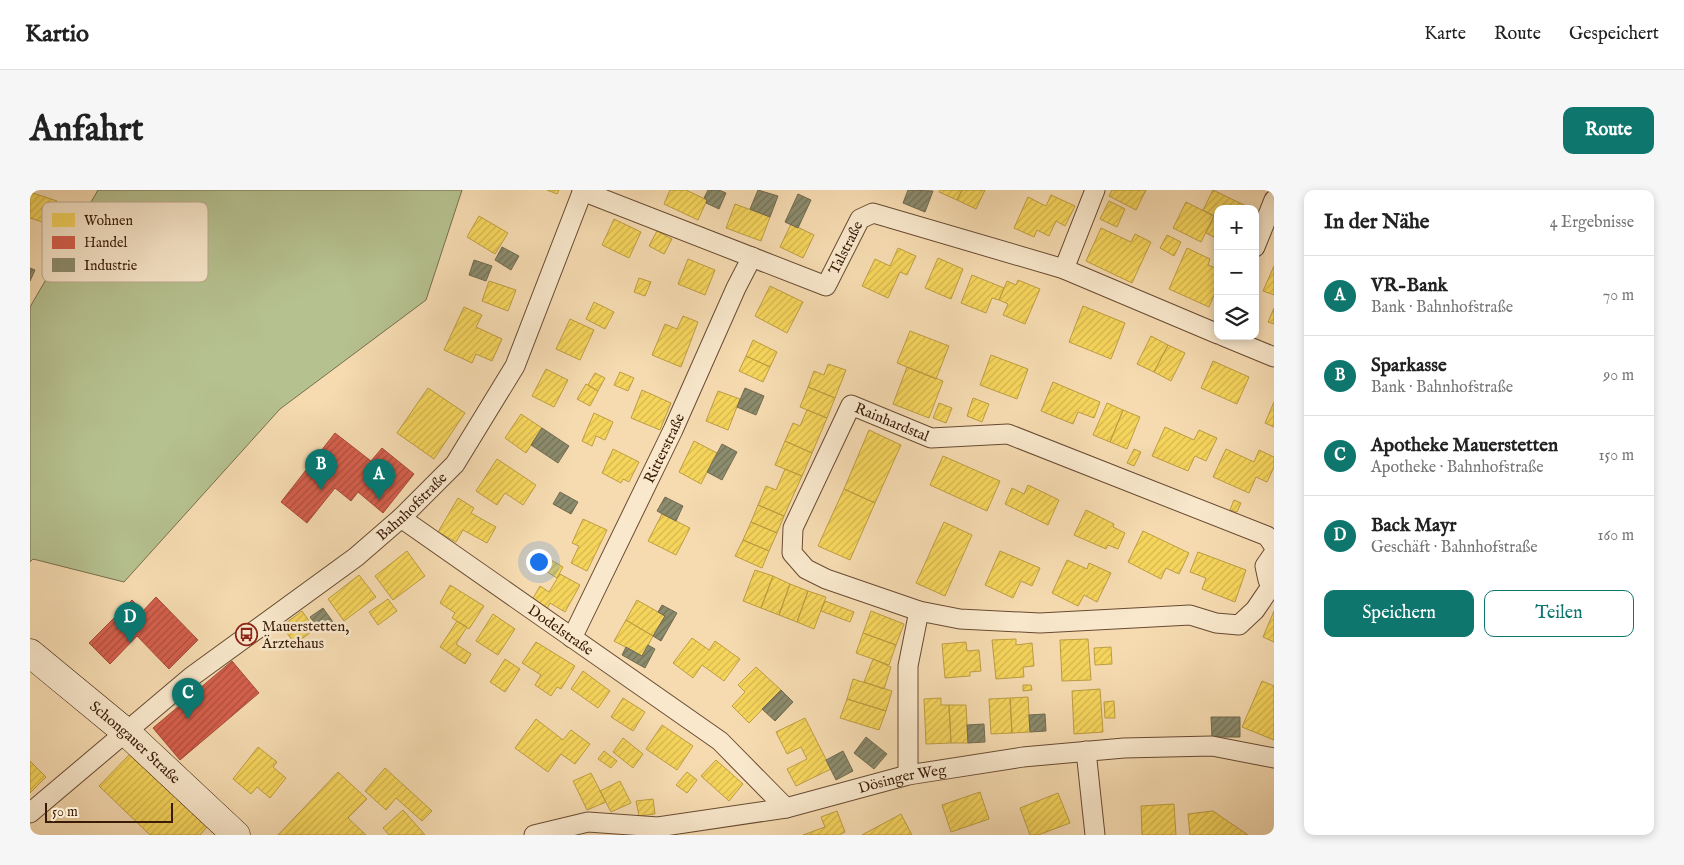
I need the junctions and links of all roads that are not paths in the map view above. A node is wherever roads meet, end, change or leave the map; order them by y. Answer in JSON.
{"nodes":[{"id":1,"x":582,"y":190,"type":"edge"},
{"id":2,"x":1095,"y":190,"type":"edge"},
{"id":3,"x":1274,"y":200,"type":"edge"},
{"id":4,"x":1259,"y":237,"type":"edge"},
{"id":5,"x":752,"y":257,"type":"junction"},
{"id":6,"x":1064,"y":269,"type":"junction"},
{"id":7,"x":1214,"y":332,"type":"edge"},
{"id":8,"x":1233,"y":340,"type":"edge"},
{"id":9,"x":1274,"y":357,"type":"edge"},
{"id":10,"x":401,"y":518,"type":"junction"},
{"id":11,"x":1274,"y":546,"type":"edge"},
{"id":12,"x":1274,"y":553,"type":"edge"},
{"id":13,"x":1273,"y":586,"type":"edge"},
{"id":14,"x":919,"y":611,"type":"junction"},
{"id":15,"x":572,"y":638,"type":"junction"},
{"id":16,"x":30,"y":653,"type":"edge"},
{"id":17,"x":127,"y":732,"type":"junction"},
{"id":18,"x":1086,"y":751,"type":"junction"},
{"id":19,"x":1274,"y":758,"type":"edge"},
{"id":20,"x":908,"y":775,"type":"junction"},
{"id":21,"x":786,"y":808,"type":"junction"},
{"id":22,"x":30,"y":813,"type":"edge"},
{"id":23,"x":236,"y":835,"type":"edge"},
{"id":24,"x":534,"y":835,"type":"edge"},
{"id":25,"x":1095,"y":835,"type":"edge"}],
"edges":[{"from":1,"to":5,"type":"street","name":"Talstraße"},
{"from":1,"to":10,"type":"street","name":"Bahnhofstraße"},
{"from":2,"to":6,"type":"street"},
{"from":3,"to":4,"type":"street"},
{"from":5,"to":6,"type":"street","name":"Talstraße"},
{"from":5,"to":15,"type":"street","name":"Ritterstraße"},
{"from":6,"to":7,"type":"street","name":"Talstraße"},
{"from":8,"to":9,"type":"street"},
{"from":10,"to":15,"type":"street","name":"Dodelstraße"},
{"from":10,"to":17,"type":"street","name":"Bahnhofstraße"},
{"from":11,"to":14,"type":"street","name":"Rainhardstal"},
{"from":12,"to":13,"type":"street","name":"Rainhardstal"},
{"from":13,"to":14,"type":"street","name":"Rainhardstal"},
{"from":14,"to":20,"type":"street"},
{"from":15,"to":21,"type":"street","name":"Dodelstraße"},
{"from":16,"to":17,"type":"main road","name":"Schongauer Straße"},
{"from":17,"to":22,"type":"street","name":"Bahnhofstraße"},
{"from":17,"to":23,"type":"main road","name":"Schongauer Straße"},
{"from":18,"to":19,"type":"street","name":"Dösinger Weg"},
{"from":18,"to":20,"type":"street","name":"Dösinger Weg"},
{"from":18,"to":25,"type":"street"},
{"from":20,"to":21,"type":"street","name":"Dösinger Weg"},
{"from":21,"to":24,"type":"street","name":"Dösinger Weg"}]}
